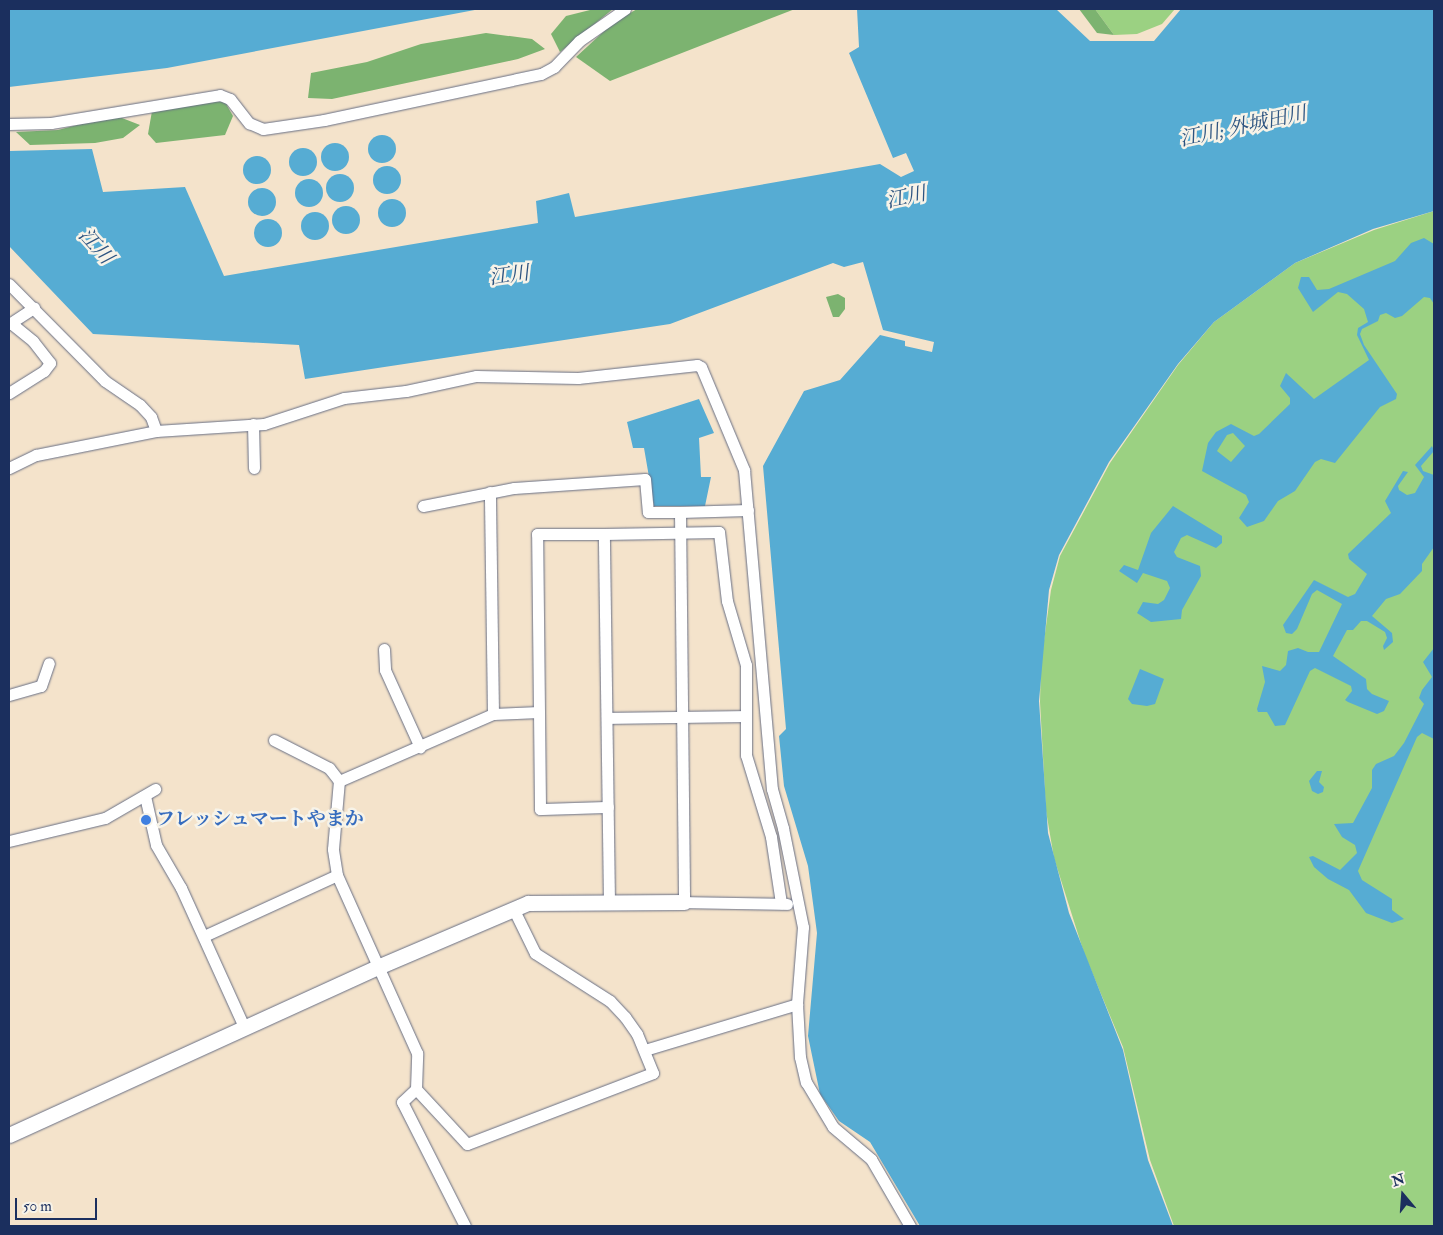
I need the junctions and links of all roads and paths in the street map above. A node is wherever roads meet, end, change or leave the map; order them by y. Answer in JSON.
{"nodes":[{"id":1,"x":625,"y":9,"type":"edge"},
{"id":2,"x":9,"y":124,"type":"edge"},
{"id":3,"x":9,"y":284,"type":"edge"},
{"id":4,"x":34,"y":308,"type":"junction"},
{"id":5,"x":10,"y":323,"type":"edge"},
{"id":6,"x":9,"y":394,"type":"edge"},
{"id":7,"x":253,"y":424,"type":"junction"},
{"id":8,"x":156,"y":431,"type":"junction"},
{"id":9,"x":9,"y":468,"type":"edge"},
{"id":10,"x":254,"y":468,"type":"dead end"},
{"id":11,"x":490,"y":492,"type":"junction"},
{"id":12,"x":423,"y":506,"type":"dead end"},
{"id":13,"x":748,"y":510,"type":"junction"},
{"id":14,"x":680,"y":512,"type":"junction"},
{"id":15,"x":679,"y":533,"type":"junction"},
{"id":16,"x":604,"y":534,"type":"junction"},
{"id":17,"x":384,"y":649,"type":"dead end"},
{"id":18,"x":49,"y":663,"type":"dead end"},
{"id":19,"x":9,"y":695,"type":"edge"},
{"id":20,"x":539,"y":712,"type":"junction"},
{"id":21,"x":493,"y":714,"type":"junction"},
{"id":22,"x":682,"y":716,"type":"junction"},
{"id":23,"x":744,"y":716,"type":"junction"},
{"id":24,"x":607,"y":718,"type":"junction"},
{"id":25,"x":274,"y":740,"type":"dead end"},
{"id":26,"x":420,"y":746,"type":"junction"},
{"id":27,"x":339,"y":781,"type":"junction"},
{"id":28,"x":155,"y":789,"type":"dead end"},
{"id":29,"x":145,"y":796,"type":"junction"},
{"id":30,"x":608,"y":808,"type":"junction"},
{"id":31,"x":9,"y":841,"type":"edge"},
{"id":32,"x":337,"y":875,"type":"junction"},
{"id":33,"x":609,"y":902,"type":"junction"},
{"id":34,"x":684,"y":902,"type":"junction"},
{"id":35,"x":782,"y":903,"type":"junction"},
{"id":36,"x":799,"y":905,"type":"junction"},
{"id":37,"x":513,"y":908,"type":"junction"},
{"id":38,"x":204,"y":936,"type":"junction"},
{"id":39,"x":380,"y":966,"type":"junction"},
{"id":40,"x":797,"y":1004,"type":"junction"},
{"id":41,"x":244,"y":1027,"type":"junction"},
{"id":42,"x":645,"y":1050,"type":"junction"},
{"id":43,"x":416,"y":1089,"type":"junction"},
{"id":44,"x":9,"y":1135,"type":"edge"},
{"id":45,"x":465,"y":1226,"type":"edge"},
{"id":46,"x":910,"y":1226,"type":"edge"}],
"edges":[{"from":1,"to":2,"type":"street"},
{"from":3,"to":4,"type":"street"},
{"from":4,"to":5,"type":"street"},
{"from":4,"to":8,"type":"street"},
{"from":5,"to":6,"type":"street"},
{"from":7,"to":8,"type":"street"},
{"from":7,"to":10,"type":"street"},
{"from":7,"to":13,"type":"street"},
{"from":8,"to":9,"type":"street"},
{"from":11,"to":12,"type":"street"},
{"from":11,"to":14,"type":"street"},
{"from":11,"to":21,"type":"street"},
{"from":13,"to":14,"type":"street"},
{"from":13,"to":36,"type":"street"},
{"from":14,"to":15,"type":"street"},
{"from":15,"to":16,"type":"street"},
{"from":15,"to":22,"type":"street"},
{"from":15,"to":23,"type":"street"},
{"from":16,"to":20,"type":"street"},
{"from":16,"to":24,"type":"street"},
{"from":17,"to":26,"type":"street"},
{"from":18,"to":19,"type":"street"},
{"from":20,"to":21,"type":"street"},
{"from":20,"to":30,"type":"street"},
{"from":21,"to":26,"type":"street"},
{"from":22,"to":23,"type":"street"},
{"from":22,"to":24,"type":"street"},
{"from":22,"to":34,"type":"street"},
{"from":23,"to":35,"type":"street"},
{"from":24,"to":30,"type":"street"},
{"from":25,"to":27,"type":"street"},
{"from":26,"to":27,"type":"street"},
{"from":27,"to":32,"type":"street"},
{"from":28,"to":29,"type":"street"},
{"from":29,"to":31,"type":"street"},
{"from":29,"to":38,"type":"street"},
{"from":30,"to":33,"type":"street"},
{"from":32,"to":38,"type":"street"},
{"from":32,"to":39,"type":"street"},
{"from":33,"to":34,"type":"street"},
{"from":33,"to":37,"type":"street"},
{"from":34,"to":35,"type":"street"},
{"from":35,"to":36,"type":"street"},
{"from":36,"to":40,"type":"street"},
{"from":37,"to":39,"type":"street"},
{"from":37,"to":42,"type":"street"},
{"from":38,"to":41,"type":"street"},
{"from":39,"to":41,"type":"street"},
{"from":39,"to":43,"type":"street"},
{"from":40,"to":42,"type":"street"},
{"from":40,"to":46,"type":"street"},
{"from":41,"to":44,"type":"street"},
{"from":42,"to":43,"type":"street"},
{"from":43,"to":45,"type":"street"}]}
